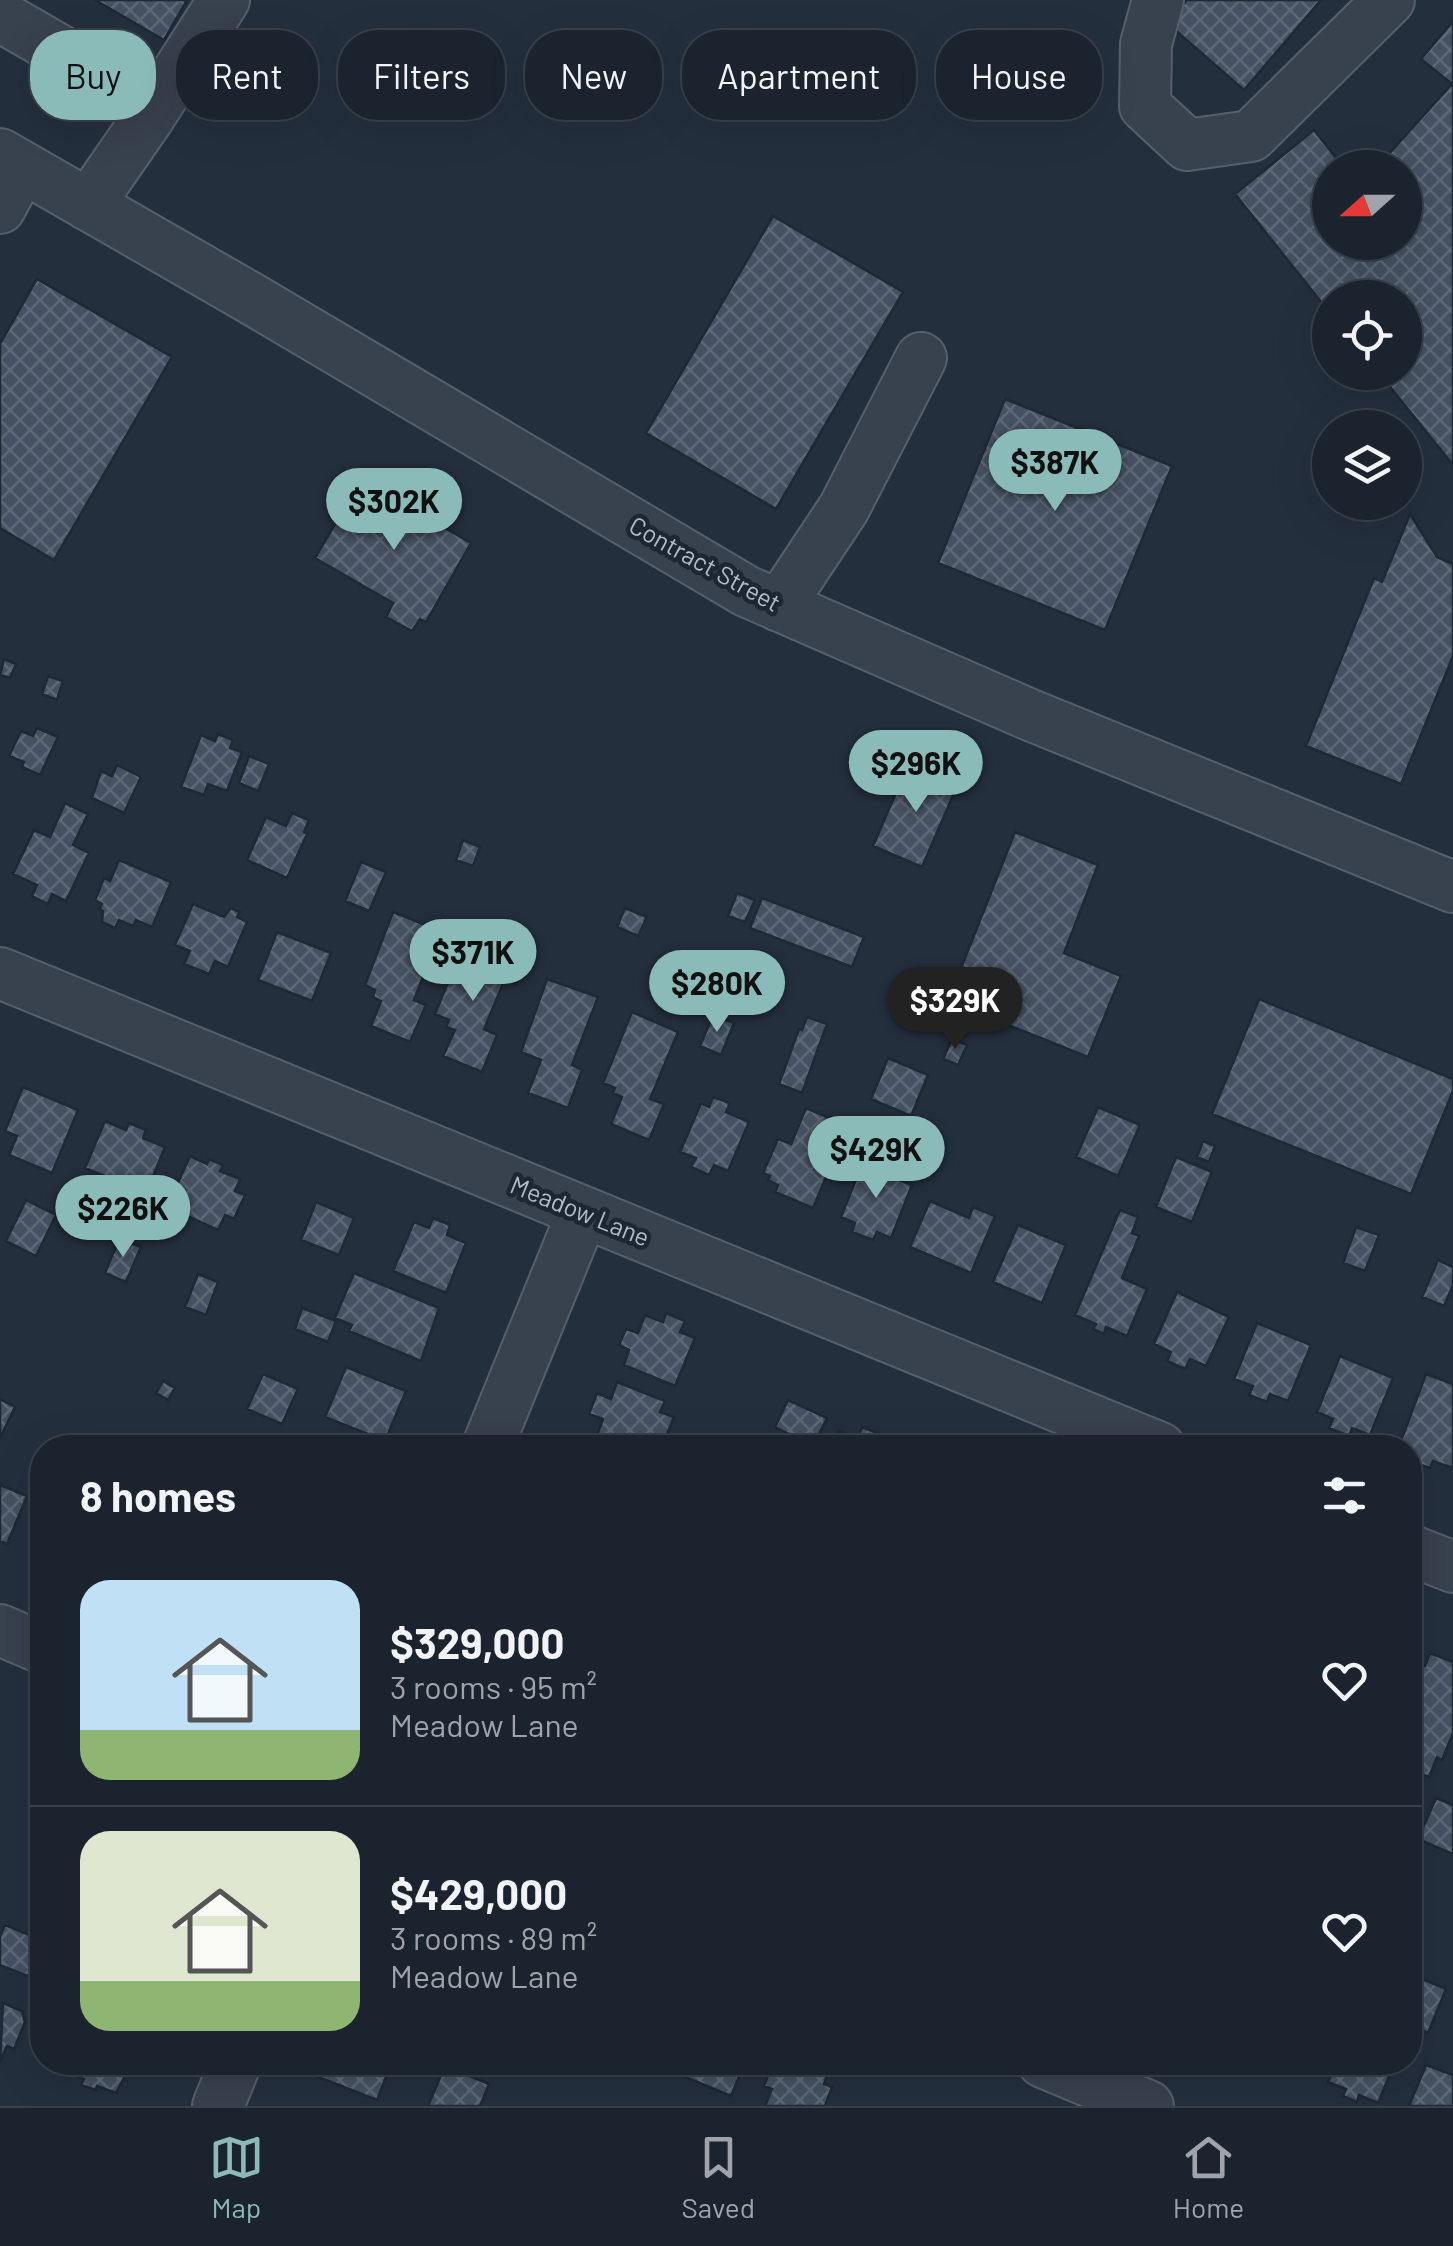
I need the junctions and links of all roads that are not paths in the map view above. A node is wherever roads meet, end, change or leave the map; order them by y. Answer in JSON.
{"nodes":[{"id":1,"x":224,"y":0,"type":"edge"},
{"id":2,"x":1158,"y":0,"type":"edge"},
{"id":3,"x":1389,"y":0,"type":"edge"},
{"id":4,"x":0,"y":16,"type":"edge"},
{"id":5,"x":30,"y":33,"type":"edge"},
{"id":6,"x":156,"y":106,"type":"edge"},
{"id":7,"x":147,"y":120,"type":"edge"},
{"id":8,"x":7,"y":176,"type":"edge"},
{"id":9,"x":88,"y":205,"type":"junction"},
{"id":10,"x":921,"y":358,"type":"dead end"},
{"id":11,"x":779,"y":606,"type":"junction"},
{"id":12,"x":1453,"y":887,"type":"edge"},
{"id":13,"x":0,"y":973,"type":"edge"},
{"id":14,"x":583,"y":1212,"type":"junction"},
{"id":15,"x":492,"y":1435,"type":"edge"},
{"id":16,"x":1128,"y":1435,"type":"edge"},
{"id":17,"x":1422,"y":1555,"type":"edge"},
{"id":18,"x":1453,"y":1567,"type":"edge"},
{"id":19,"x":0,"y":1630,"type":"edge"},
{"id":20,"x":30,"y":1643,"type":"edge"},
{"id":21,"x":231,"y":2075,"type":"edge"},
{"id":22,"x":1074,"y":2075,"type":"edge"},
{"id":23,"x":218,"y":2106,"type":"edge"},
{"id":24,"x":1148,"y":2106,"type":"edge"}],
"edges":[{"from":1,"to":6,"type":"street"},
{"from":2,"to":3,"type":"street"},
{"from":4,"to":5,"type":"street"},
{"from":7,"to":9,"type":"street"},
{"from":8,"to":9,"type":"street","name":"Contract Street"},
{"from":9,"to":11,"type":"street","name":"Contract Street"},
{"from":10,"to":11,"type":"street"},
{"from":11,"to":12,"type":"street","name":"Contract Street"},
{"from":13,"to":14,"type":"street","name":"Meadow Lane"},
{"from":14,"to":15,"type":"street"},
{"from":14,"to":16,"type":"street","name":"Meadow Lane"},
{"from":17,"to":18,"type":"street"},
{"from":19,"to":20,"type":"street"},
{"from":21,"to":23,"type":"street"},
{"from":22,"to":24,"type":"street"}]}
